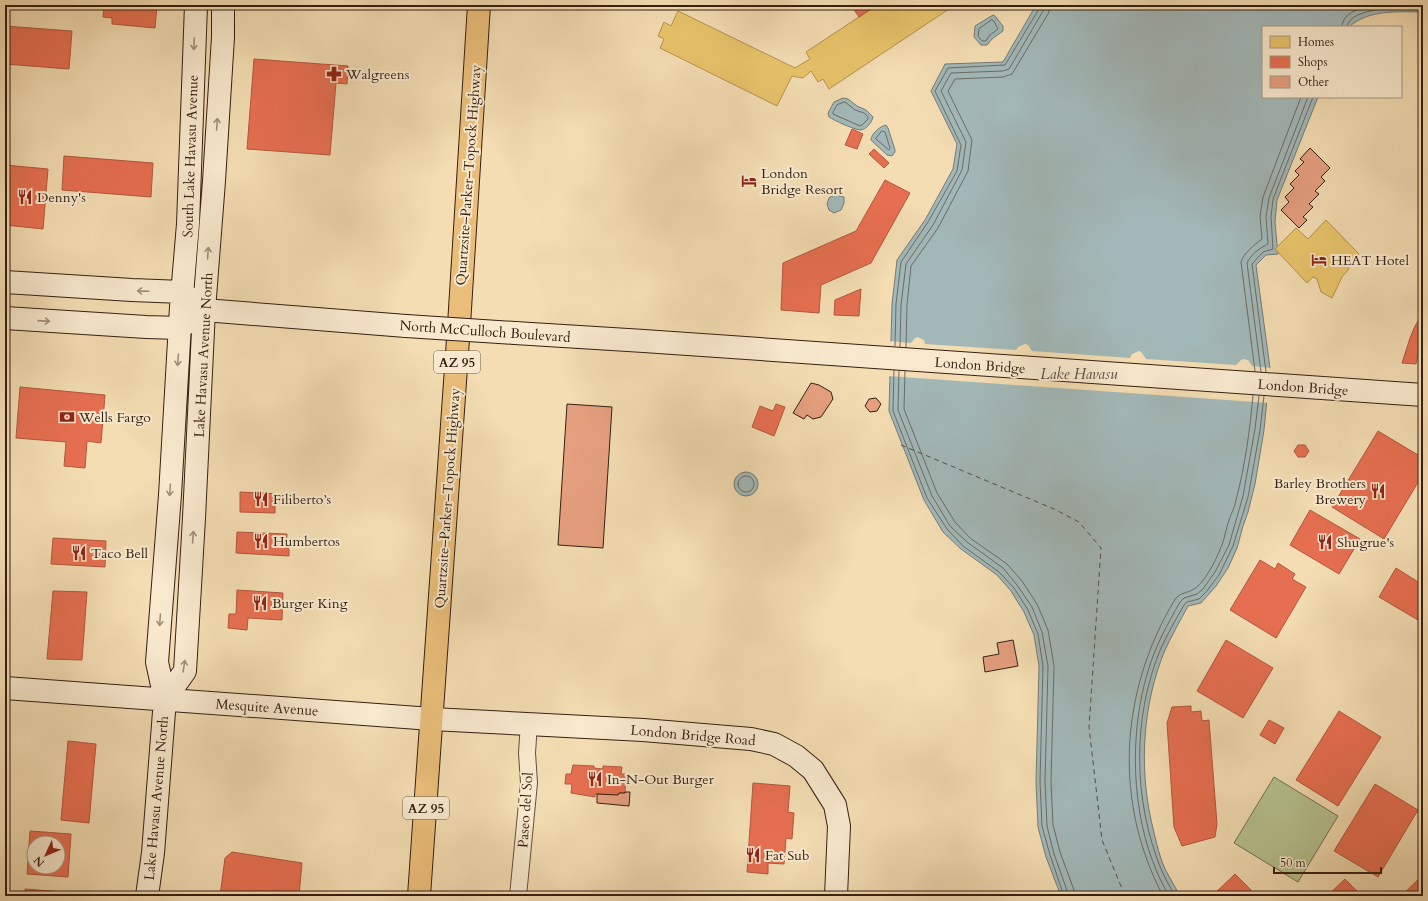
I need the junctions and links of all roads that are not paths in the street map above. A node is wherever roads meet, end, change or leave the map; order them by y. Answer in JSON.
{"nodes":[{"id":1,"x":196,"y":5,"type":"edge"},
{"id":2,"x":223,"y":5,"type":"edge"},
{"id":3,"x":479,"y":5,"type":"edge"},
{"id":4,"x":5,"y":282,"type":"edge"},
{"id":5,"x":181,"y":309,"type":"junction"},
{"id":6,"x":204,"y":310,"type":"junction"},
{"id":7,"x":5,"y":318,"type":"edge"},
{"id":8,"x":767,"y":350,"type":"joint"},
{"id":9,"x":1423,"y":395,"type":"edge"},
{"id":10,"x":5,"y":688,"type":"edge"},
{"id":11,"x":165,"y":699,"type":"junction"},
{"id":12,"x":432,"y":719,"type":"junction"},
{"id":13,"x":529,"y":724,"type":"junction"},
{"id":14,"x":147,"y":896,"type":"edge"},
{"id":15,"x":419,"y":896,"type":"edge"},
{"id":16,"x":518,"y":896,"type":"edge"},
{"id":17,"x":836,"y":896,"type":"edge"}],
"edges":[{"from":1,"to":5,"type":"main road","name":"South Lake Havasu Avenue","one_way":true},
{"from":6,"to":2,"type":"main road","name":"Lake Havasu Avenue North","one_way":true},
{"from":3,"to":12,"type":"highway","name":"Quartzsite–Parker–Topock Highway","number":"AZ 95"},
{"from":5,"to":4,"type":"main road","one_way":true},
{"from":5,"to":6,"type":"main road"},
{"from":5,"to":6,"type":"main road"},
{"from":7,"to":5,"type":"main road","one_way":true},
{"from":5,"to":11,"type":"main road","name":"Lake Havasu Avenue North","one_way":true},
{"from":6,"to":8,"type":"main road","name":"North McCulloch Boulevard","bridge":true},
{"from":11,"to":6,"type":"main road","name":"Lake Havasu Avenue North","one_way":true},
{"from":8,"to":9,"type":"main road","name":"London Bridge"},
{"from":10,"to":11,"type":"main road","name":"Mesquite Avenue"},
{"from":11,"to":12,"type":"main road","name":"Mesquite Avenue"},
{"from":11,"to":14,"type":"main road","name":"Lake Havasu Avenue North"},
{"from":12,"to":13,"type":"main road","name":"Mesquite Avenue"},
{"from":12,"to":15,"type":"highway","name":"Quartzsite–Parker–Topock Highway","number":"AZ 95"},
{"from":13,"to":16,"type":"street","name":"Paseo del Sol"},
{"from":13,"to":17,"type":"main road","name":"London Bridge Road"}]}
